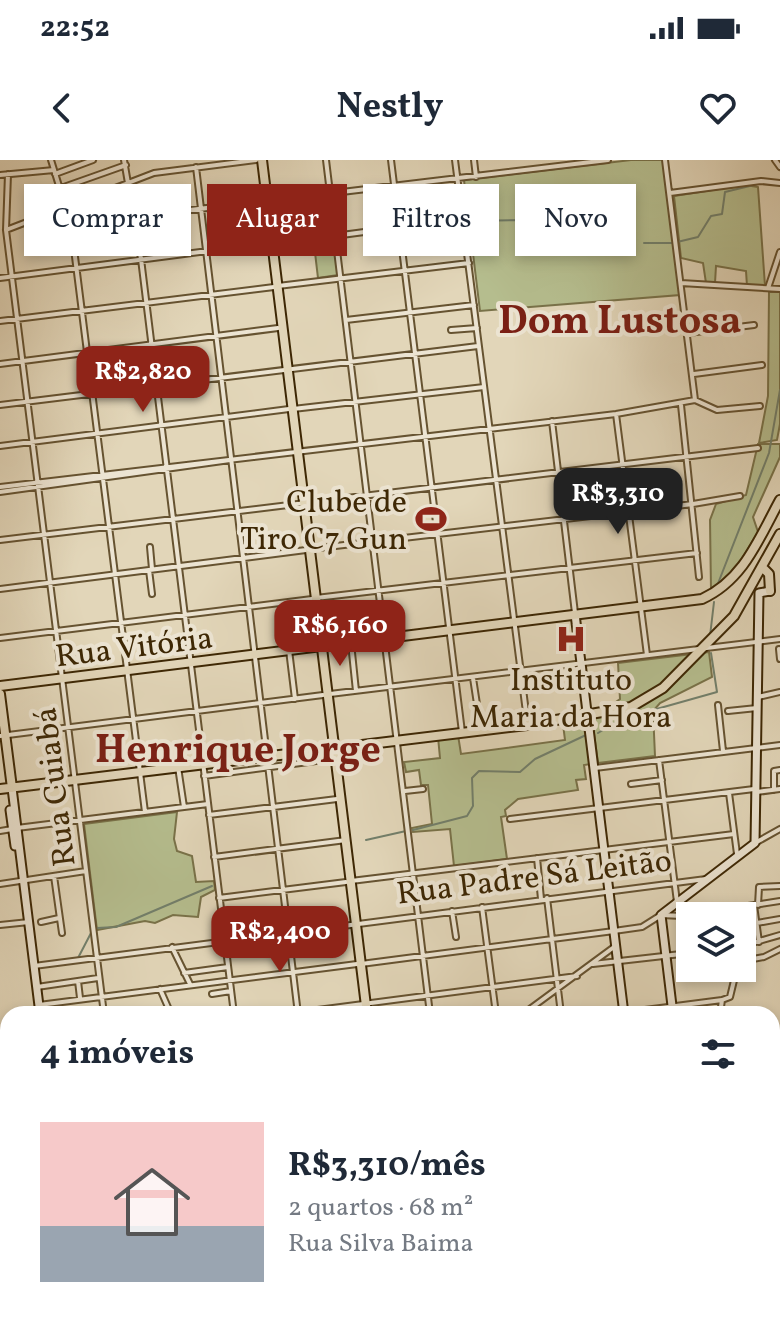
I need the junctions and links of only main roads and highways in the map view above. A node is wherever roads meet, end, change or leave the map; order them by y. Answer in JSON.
{"nodes":[{"id":1,"x":259,"y":160,"type":"edge"},
{"id":2,"x":276,"y":286,"type":"junction"},
{"id":3,"x":286,"y":369,"type":"junction"},
{"id":4,"x":780,"y":500,"type":"edge"},
{"id":5,"x":779,"y":538,"type":"edge"},
{"id":6,"x":763,"y":568,"type":"junction"},
{"id":7,"x":775,"y":590,"type":"edge"},
{"id":8,"x":755,"y":593,"type":"junction"},
{"id":9,"x":575,"y":614,"type":"junction"},
{"id":10,"x":320,"y":647,"type":"junction"},
{"id":11,"x":0,"y":686,"type":"edge"},
{"id":12,"x":0,"y":694,"type":"edge"},
{"id":13,"x":0,"y":703,"type":"edge"},
{"id":14,"x":588,"y":715,"type":"junction"},
{"id":15,"x":2,"y":721,"type":"edge"},
{"id":16,"x":2,"y":735,"type":"edge"},
{"id":17,"x":332,"y":745,"type":"junction"},
{"id":18,"x":203,"y":762,"type":"junction"},
{"id":19,"x":139,"y":769,"type":"junction"},
{"id":20,"x":6,"y":786,"type":"edge"},
{"id":21,"x":344,"y":840,"type":"junction"},
{"id":22,"x":29,"y":945,"type":"junction"},
{"id":23,"x":37,"y":1006,"type":"edge"},
{"id":24,"x":38,"y":1006,"type":"edge"},
{"id":25,"x":364,"y":1006,"type":"edge"},
{"id":26,"x":623,"y":1006,"type":"edge"},
{"id":27,"x":673,"y":1006,"type":"edge"}],
"edges":[{"from":1,"to":2,"type":"main road"},
{"from":2,"to":3,"type":"main road"},
{"from":2,"to":3,"type":"main road"},
{"from":3,"to":10,"type":"main road"},
{"from":4,"to":9,"type":"main road","name":"Rua Vitória"},
{"from":5,"to":6,"type":"main road"},
{"from":6,"to":7,"type":"main road"},
{"from":6,"to":8,"type":"main road"},
{"from":7,"to":8,"type":"main road"},
{"from":8,"to":14,"type":"main road"},
{"from":8,"to":27,"type":"main road","name":"Rua Padre Sá Leitão"},
{"from":9,"to":10,"type":"main road","name":"Rua Vitória"},
{"from":9,"to":14,"type":"main road"},
{"from":10,"to":11,"type":"main road","name":"Rua Vitória"},
{"from":10,"to":17,"type":"main road"},
{"from":12,"to":13,"type":"main road"},
{"from":13,"to":15,"type":"main road"},
{"from":14,"to":17,"type":"main road"},
{"from":14,"to":26,"type":"main road"},
{"from":15,"to":16,"type":"main road"},
{"from":16,"to":20,"type":"main road"},
{"from":17,"to":18,"type":"main road"},
{"from":17,"to":21,"type":"main road"},
{"from":17,"to":21,"type":"main road"},
{"from":18,"to":19,"type":"main road"},
{"from":18,"to":19,"type":"main road"},
{"from":19,"to":20,"type":"main road"},
{"from":20,"to":22,"type":"main road"},
{"from":21,"to":25,"type":"main road"},
{"from":22,"to":23,"type":"main road"},
{"from":22,"to":24,"type":"main road"}]}
